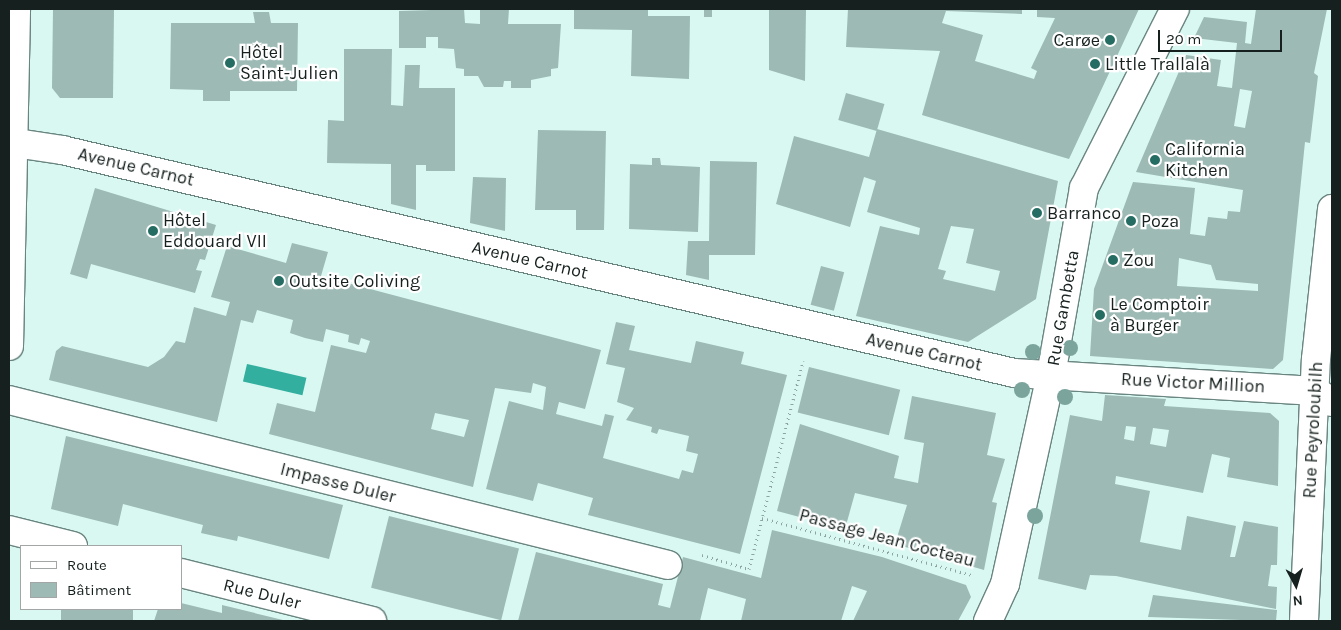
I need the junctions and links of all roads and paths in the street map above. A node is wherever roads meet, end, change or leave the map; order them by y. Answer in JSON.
{"nodes":[{"id":1,"x":16,"y":9,"type":"edge"},
{"id":2,"x":1175,"y":9,"type":"edge"},
{"id":3,"x":11,"y":140,"type":"edge"},
{"id":4,"x":1332,"y":209,"type":"edge"},
{"id":5,"x":812,"y":326,"type":"junction"},
{"id":6,"x":9,"y":346,"type":"edge"},
{"id":7,"x":1051,"y":375,"type":"junction"},
{"id":8,"x":1323,"y":396,"type":"edge"},
{"id":9,"x":9,"y":400,"type":"edge"},
{"id":10,"x":762,"y":518,"type":"junction"},
{"id":11,"x":9,"y":530,"type":"edge"},
{"id":12,"x":69,"y":545,"type":"edge"},
{"id":13,"x":668,"y":565,"type":"joint"},
{"id":14,"x":182,"y":573,"type":"edge"},
{"id":15,"x":1005,"y":584,"type":"junction"},
{"id":16,"x":372,"y":621,"type":"edge"},
{"id":17,"x":988,"y":621,"type":"edge"},
{"id":18,"x":1304,"y":621,"type":"edge"}],
"edges":[{"from":1,"to":3,"type":"street"},
{"from":2,"to":7,"type":"street","name":"Rue Gambetta"},
{"from":3,"to":5,"type":"street","name":"Avenue Carnot"},
{"from":3,"to":6,"type":"street"},
{"from":4,"to":8,"type":"street","name":"Rue Peyroloubilh"},
{"from":5,"to":7,"type":"street","name":"Avenue Carnot"},
{"from":5,"to":10,"type":"path"},
{"from":7,"to":8,"type":"street","name":"Rue Victor Million"},
{"from":7,"to":15,"type":"street","name":"Rue Gambetta"},
{"from":8,"to":18,"type":"street","name":"Rue Peyroloubilh"},
{"from":9,"to":13,"type":"street","name":"Impasse Duler"},
{"from":10,"to":13,"type":"path"},
{"from":10,"to":15,"type":"path","name":"Passage Jean Cocteau"},
{"from":11,"to":12,"type":"street"},
{"from":14,"to":16,"type":"street","name":"Rue Duler"},
{"from":15,"to":17,"type":"street","name":"Rue Gambetta"}]}
